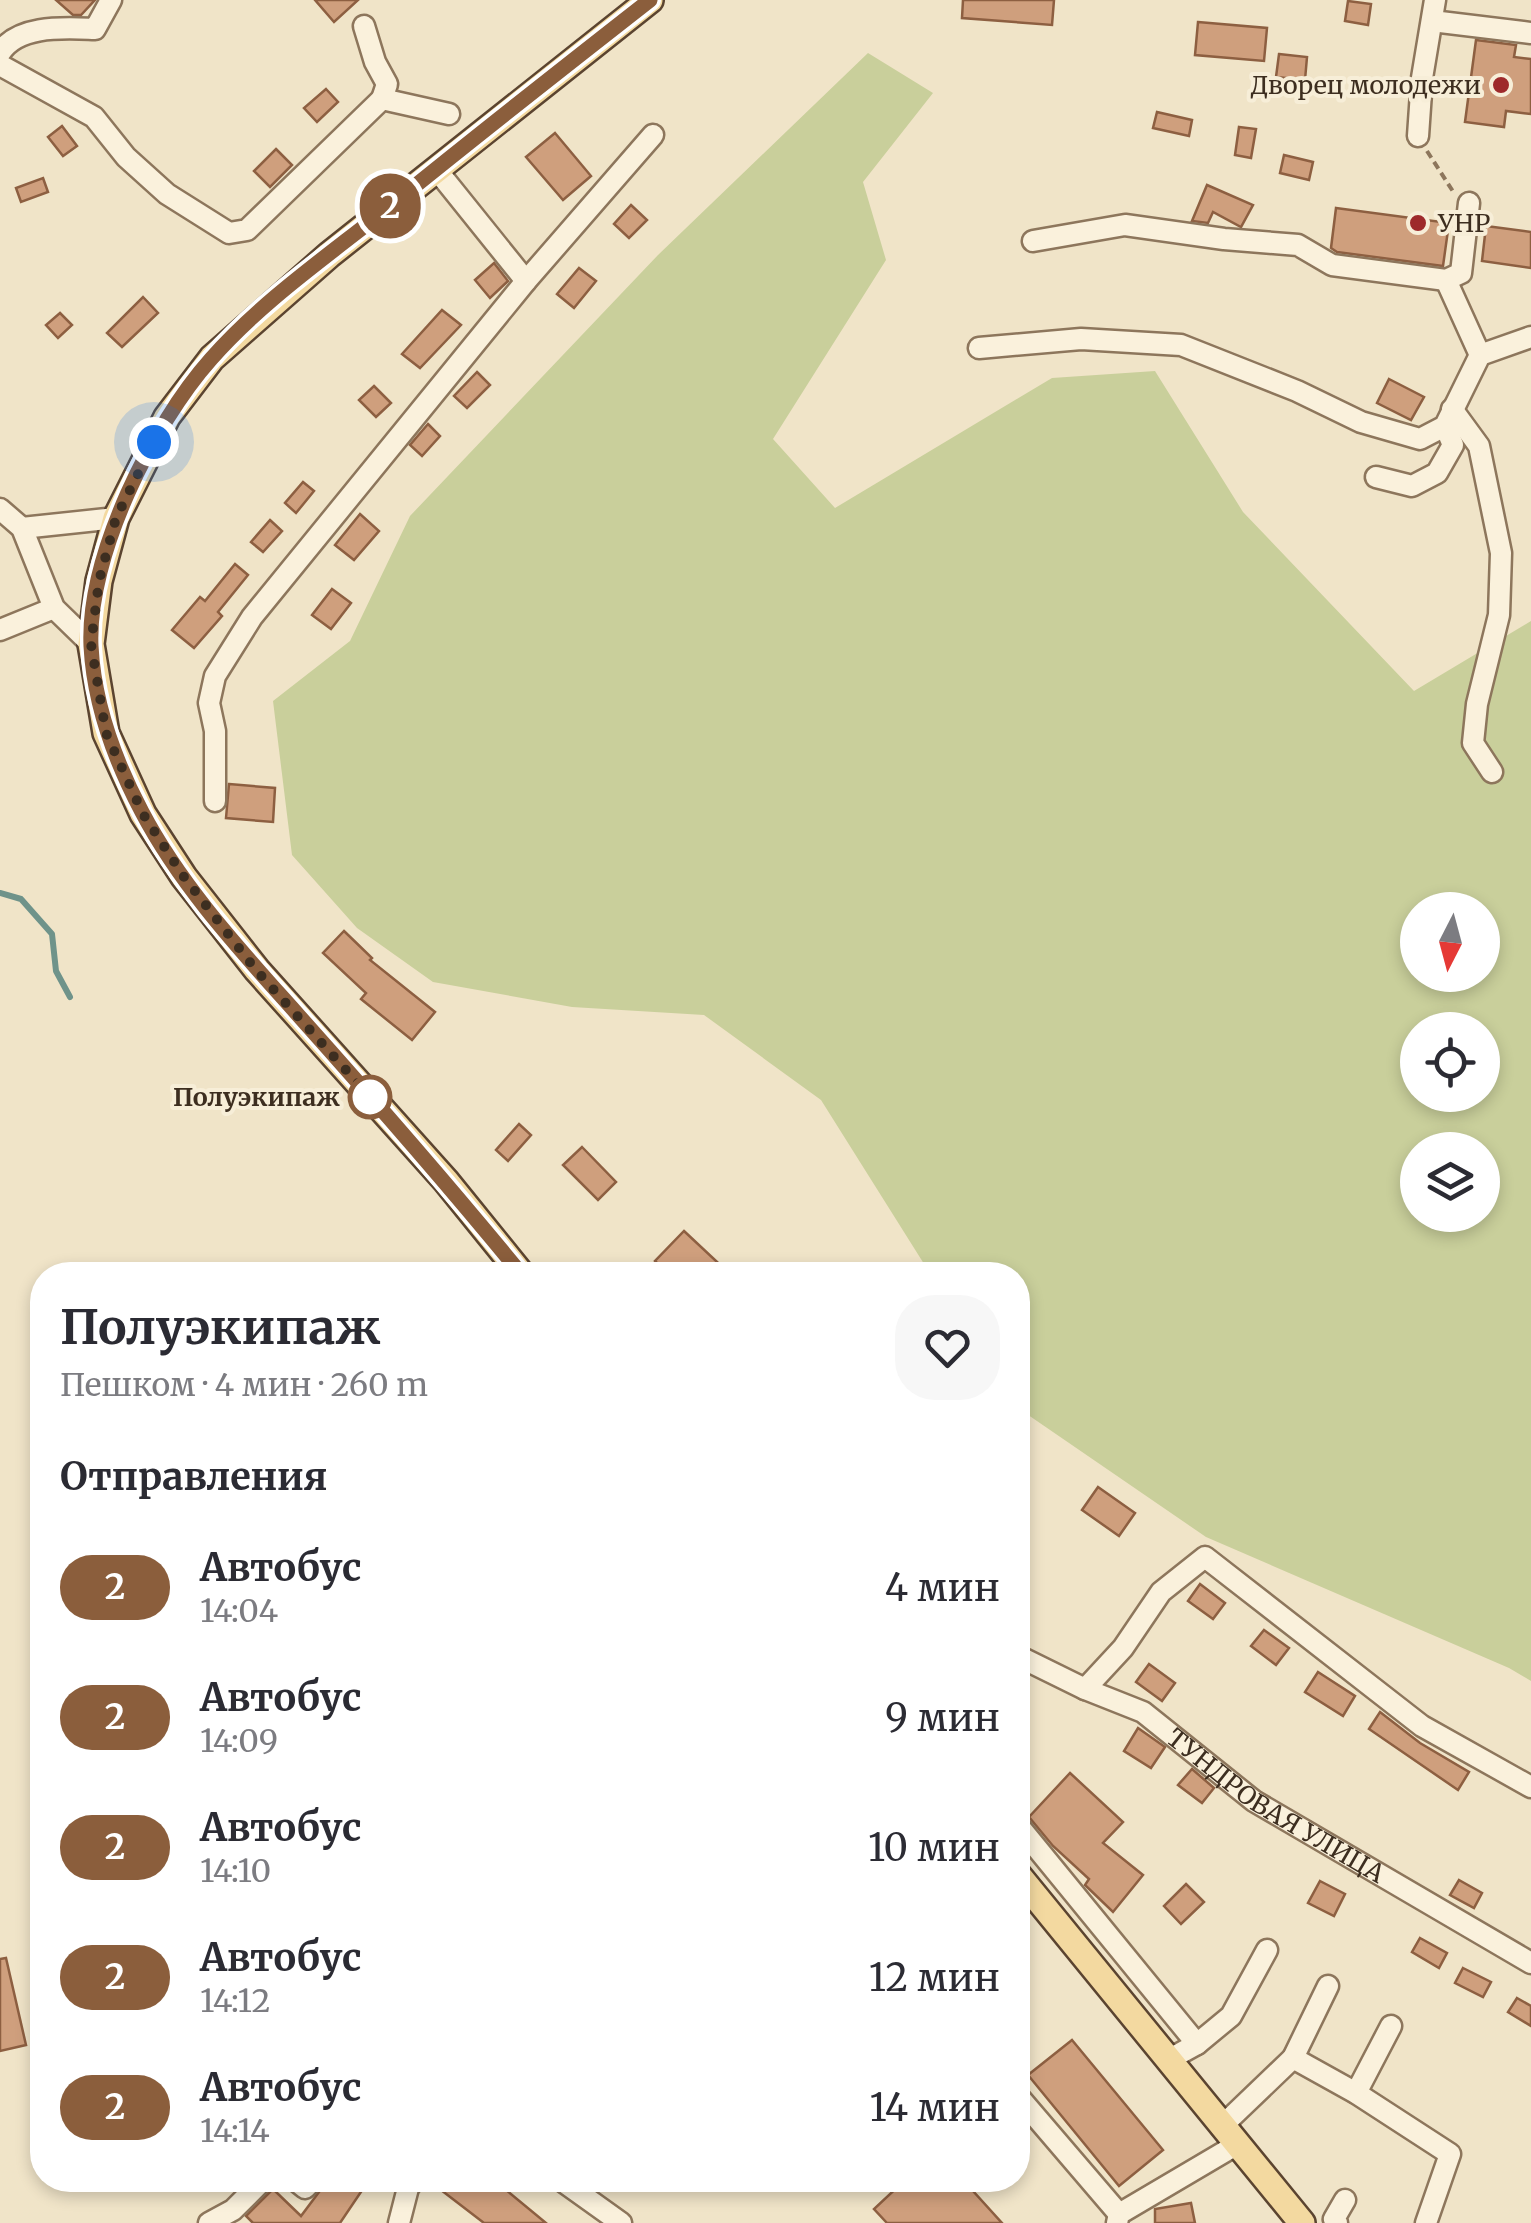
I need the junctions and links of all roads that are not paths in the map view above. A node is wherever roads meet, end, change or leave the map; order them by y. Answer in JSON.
{"nodes":[{"id":1,"x":111,"y":0,"type":"edge"},
{"id":2,"x":650,"y":0,"type":"edge"},
{"id":3,"x":1434,"y":11,"type":"edge"},
{"id":4,"x":364,"y":26,"type":"dead end"},
{"id":5,"x":1531,"y":33,"type":"edge"},
{"id":6,"x":0,"y":53,"type":"edge"},
{"id":7,"x":0,"y":65,"type":"edge"},
{"id":8,"x":382,"y":99,"type":"junction"},
{"id":9,"x":448,"y":114,"type":"dead end"},
{"id":10,"x":653,"y":135,"type":"dead end"},
{"id":11,"x":1418,"y":136,"type":"road end"},
{"id":12,"x":436,"y":169,"type":"junction"},
{"id":13,"x":1464,"y":202,"type":"road end"},
{"id":14,"x":1033,"y":241,"type":"dead end"},
{"id":15,"x":1446,"y":280,"type":"junction"},
{"id":16,"x":526,"y":281,"type":"junction"},
{"id":17,"x":1531,"y":337,"type":"edge"},
{"id":18,"x":978,"y":348,"type":"dead end"},
{"id":19,"x":1480,"y":355,"type":"junction"},
{"id":20,"x":1448,"y":418,"type":"junction"},
{"id":21,"x":1376,"y":476,"type":"dead end"},
{"id":22,"x":0,"y":509,"type":"edge"},
{"id":23,"x":116,"y":518,"type":"junction"},
{"id":24,"x":22,"y":528,"type":"junction"},
{"id":25,"x":54,"y":608,"type":"junction"},
{"id":26,"x":0,"y":630,"type":"edge"},
{"id":27,"x":91,"y":644,"type":"junction"},
{"id":28,"x":1492,"y":772,"type":"dead end"},
{"id":29,"x":216,"y":801,"type":"dead end"},
{"id":30,"x":511,"y":1262,"type":"edge"},
{"id":31,"x":1030,"y":1662,"type":"edge"},
{"id":32,"x":1084,"y":1690,"type":"junction"},
{"id":33,"x":1531,"y":1787,"type":"edge"},
{"id":34,"x":1030,"y":1840,"type":"edge"},
{"id":35,"x":1030,"y":1890,"type":"edge"},
{"id":36,"x":1267,"y":1950,"type":"dead end"},
{"id":37,"x":1531,"y":1963,"type":"edge"},
{"id":38,"x":1328,"y":1986,"type":"dead end"},
{"id":39,"x":1391,"y":2026,"type":"dead end"},
{"id":40,"x":1197,"y":2044,"type":"junction"},
{"id":41,"x":1293,"y":2058,"type":"junction"},
{"id":42,"x":1168,"y":2060,"type":"junction"},
{"id":43,"x":1356,"y":2093,"type":"junction"},
{"id":44,"x":1030,"y":2111,"type":"edge"},
{"id":45,"x":1228,"y":2136,"type":"junction"},
{"id":46,"x":251,"y":2192,"type":"edge"},
{"id":47,"x":407,"y":2192,"type":"edge"},
{"id":48,"x":578,"y":2192,"type":"edge"},
{"id":49,"x":1345,"y":2200,"type":"dead end"},
{"id":50,"x":1118,"y":2219,"type":"edge"},
{"id":51,"x":1431,"y":2222,"type":"edge"},
{"id":52,"x":209,"y":2223,"type":"edge"},
{"id":53,"x":399,"y":2223,"type":"edge"},
{"id":54,"x":621,"y":2223,"type":"edge"},
{"id":55,"x":1302,"y":2223,"type":"edge"},
{"id":56,"x":1337,"y":2223,"type":"edge"}],
"edges":[{"from":1,"to":6,"type":"street"},
{"from":2,"to":12,"type":"main road"},
{"from":3,"to":5,"type":"street"},
{"from":3,"to":11,"type":"street"},
{"from":4,"to":8,"type":"street"},
{"from":7,"to":8,"type":"street"},
{"from":8,"to":9,"type":"street"},
{"from":10,"to":16,"type":"street"},
{"from":12,"to":16,"type":"street"},
{"from":12,"to":23,"type":"main road"},
{"from":13,"to":15,"type":"street"},
{"from":14,"to":15,"type":"street"},
{"from":15,"to":19,"type":"street"},
{"from":16,"to":29,"type":"street"},
{"from":17,"to":19,"type":"street"},
{"from":18,"to":20,"type":"street"},
{"from":19,"to":20,"type":"street"},
{"from":20,"to":21,"type":"street"},
{"from":20,"to":28,"type":"street"},
{"from":22,"to":24,"type":"street"},
{"from":23,"to":24,"type":"street"},
{"from":23,"to":27,"type":"main road"},
{"from":24,"to":25,"type":"street"},
{"from":25,"to":26,"type":"street"},
{"from":25,"to":27,"type":"street"},
{"from":27,"to":30,"type":"main road"},
{"from":31,"to":32,"type":"street","name":"ТУНДРОВАЯ УЛИЦА"},
{"from":32,"to":33,"type":"street"},
{"from":32,"to":37,"type":"street","name":"ТУНДРОВАЯ УЛИЦА"},
{"from":34,"to":40,"type":"street"},
{"from":35,"to":42,"type":"main road"},
{"from":36,"to":40,"type":"street"},
{"from":38,"to":41,"type":"street"},
{"from":39,"to":43,"type":"street"},
{"from":40,"to":42,"type":"street"},
{"from":41,"to":43,"type":"street"},
{"from":41,"to":45,"type":"street"},
{"from":42,"to":45,"type":"main road"},
{"from":43,"to":51,"type":"street"},
{"from":44,"to":50,"type":"street"},
{"from":45,"to":50,"type":"street"},
{"from":45,"to":55,"type":"main road"},
{"from":46,"to":52,"type":"street"},
{"from":47,"to":53,"type":"street"},
{"from":48,"to":54,"type":"street"},
{"from":49,"to":56,"type":"street"}]}
